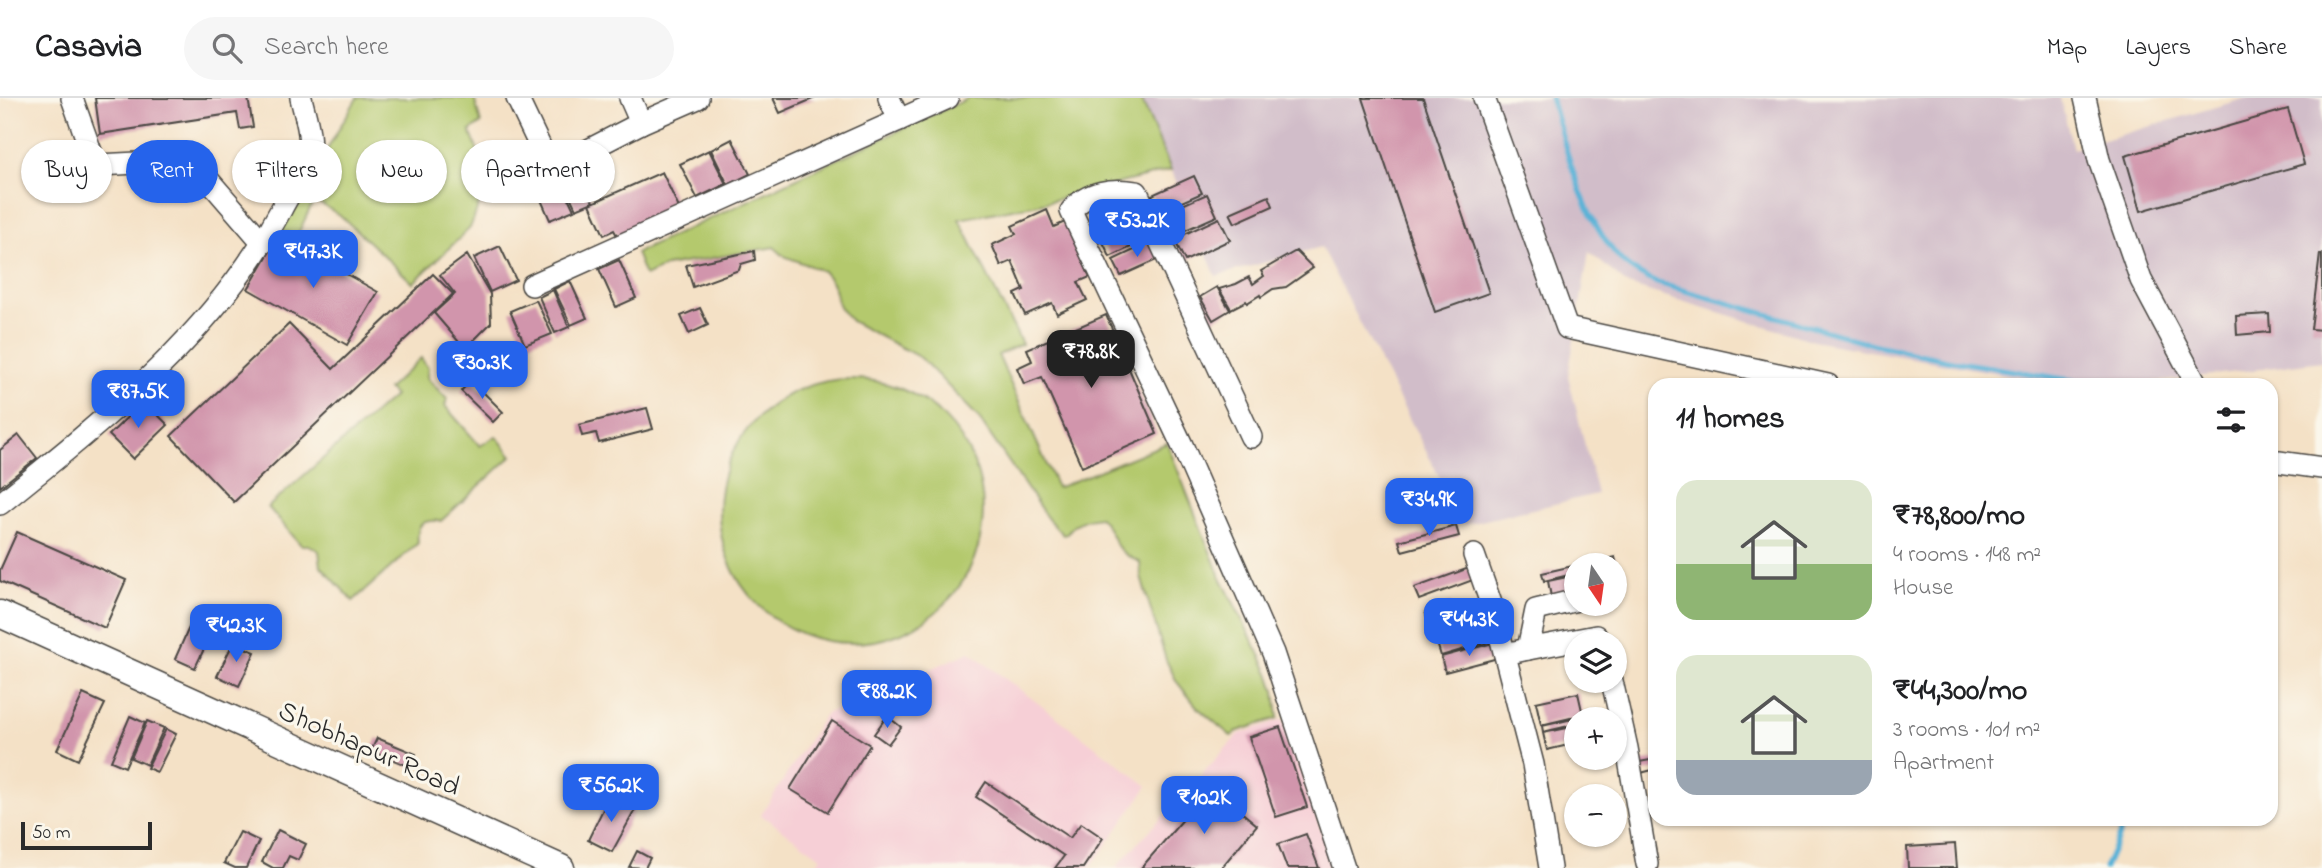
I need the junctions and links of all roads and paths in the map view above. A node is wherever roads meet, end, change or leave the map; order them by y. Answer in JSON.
{"nodes":[{"id":1,"x":72,"y":98,"type":"edge"},
{"id":2,"x":301,"y":98,"type":"edge"},
{"id":3,"x":517,"y":98,"type":"edge"},
{"id":4,"x":630,"y":98,"type":"edge"},
{"id":5,"x":698,"y":98,"type":"edge"},
{"id":6,"x":889,"y":98,"type":"edge"},
{"id":7,"x":948,"y":98,"type":"edge"},
{"id":8,"x":1484,"y":98,"type":"edge"},
{"id":9,"x":2085,"y":98,"type":"edge"},
{"id":10,"x":899,"y":120,"type":"junction"},
{"id":11,"x":641,"y":123,"type":"junction"},
{"id":12,"x":263,"y":243,"type":"junction"},
{"id":13,"x":532,"y":285,"type":"dead end"},
{"id":14,"x":1796,"y":378,"type":"edge"},
{"id":15,"x":2193,"y":378,"type":"edge"},
{"id":16,"x":1251,"y":437,"type":"dead end"},
{"id":17,"x":2278,"y":462,"type":"edge"},
{"id":18,"x":2322,"y":468,"type":"edge"},
{"id":19,"x":0,"y":504,"type":"edge"},
{"id":20,"x":1474,"y":555,"type":"dead end"},
{"id":21,"x":1564,"y":603,"type":"edge"},
{"id":22,"x":0,"y":614,"type":"edge"},
{"id":23,"x":0,"y":621,"type":"edge"},
{"id":24,"x":1564,"y":642,"type":"edge"},
{"id":25,"x":1528,"y":649,"type":"junction"},
{"id":26,"x":1505,"y":654,"type":"junction"},
{"id":27,"x":1615,"y":693,"type":"edge"},
{"id":28,"x":1647,"y":864,"type":"dead end"},
{"id":29,"x":544,"y":868,"type":"edge"},
{"id":30,"x":561,"y":868,"type":"edge"},
{"id":31,"x":1343,"y":868,"type":"edge"},
{"id":32,"x":1550,"y":868,"type":"edge"}],
"edges":[{"from":1,"to":12,"type":"street"},
{"from":2,"to":12,"type":"street"},
{"from":3,"to":11,"type":"street"},
{"from":4,"to":11,"type":"street"},
{"from":5,"to":11,"type":"street"},
{"from":6,"to":10,"type":"street"},
{"from":7,"to":10,"type":"street"},
{"from":8,"to":14,"type":"street"},
{"from":9,"to":15,"type":"street"},
{"from":10,"to":13,"type":"street"},
{"from":12,"to":19,"type":"street"},
{"from":16,"to":31,"type":"street"},
{"from":17,"to":18,"type":"street"},
{"from":20,"to":26,"type":"street"},
{"from":21,"to":25,"type":"street"},
{"from":22,"to":30,"type":"main road","name":"Shobhapur Road"},
{"from":23,"to":29,"type":"main road","name":"Shobhapur Road"},
{"from":24,"to":25,"type":"street"},
{"from":25,"to":26,"type":"street"},
{"from":26,"to":32,"type":"street"},
{"from":27,"to":28,"type":"street"}]}
